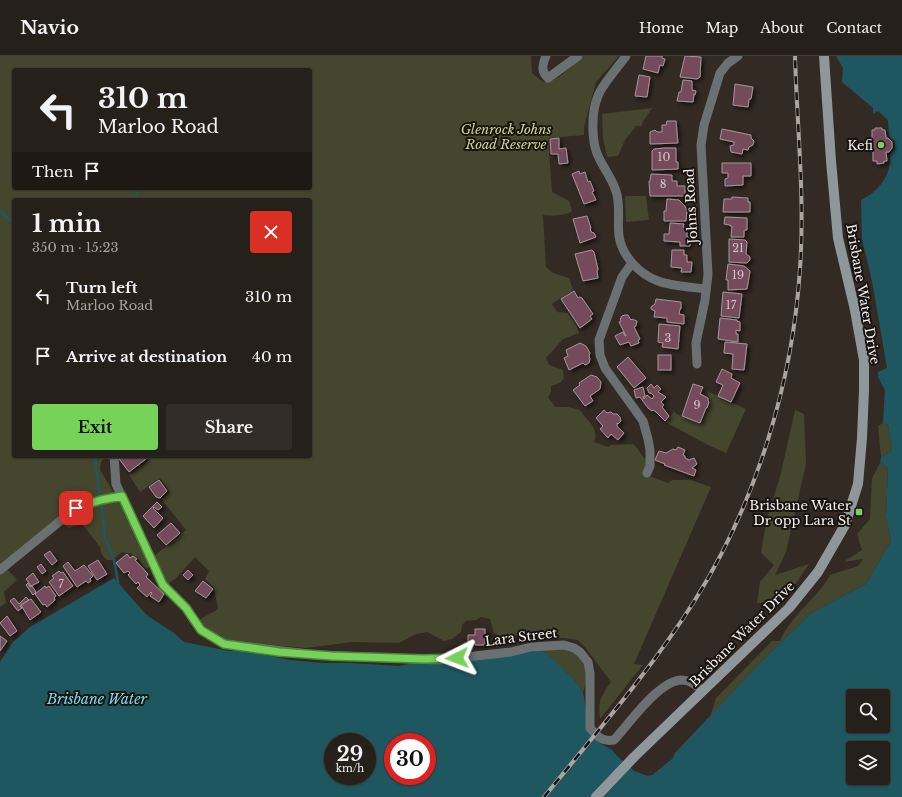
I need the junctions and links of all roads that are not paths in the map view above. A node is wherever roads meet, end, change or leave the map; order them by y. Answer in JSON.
{"nodes":[{"id":1,"x":546,"y":56,"type":"edge"},
{"id":2,"x":578,"y":56,"type":"edge"},
{"id":3,"x":626,"y":56,"type":"edge"},
{"id":4,"x":738,"y":56,"type":"edge"},
{"id":5,"x":824,"y":56,"type":"edge"},
{"id":6,"x":632,"y":263,"type":"junction"},
{"id":7,"x":706,"y":289,"type":"junction"},
{"id":8,"x":697,"y":364,"type":"dead end"},
{"id":9,"x":114,"y":458,"type":"edge"},
{"id":10,"x":647,"y":474,"type":"dead end"},
{"id":11,"x":122,"y":496,"type":"junction"},
{"id":12,"x":0,"y":570,"type":"edge"},
{"id":13,"x":703,"y":691,"type":"junction"},
{"id":14,"x":596,"y":797,"type":"edge"}],
"edges":[{"from":1,"to":2,"type":"street"},
{"from":3,"to":6,"type":"street"},
{"from":4,"to":7,"type":"street","name":"Johns Road"},
{"from":5,"to":13,"type":"main road","name":"Brisbane Water Drive"},
{"from":6,"to":7,"type":"street"},
{"from":6,"to":10,"type":"street"},
{"from":7,"to":8,"type":"street","name":"Johns Road"},
{"from":9,"to":11,"type":"street","name":"Lara Street"},
{"from":11,"to":12,"type":"street"},
{"from":11,"to":13,"type":"street","name":"Lara Street"},
{"from":13,"to":14,"type":"main road","name":"Brisbane Water Drive"}]}
